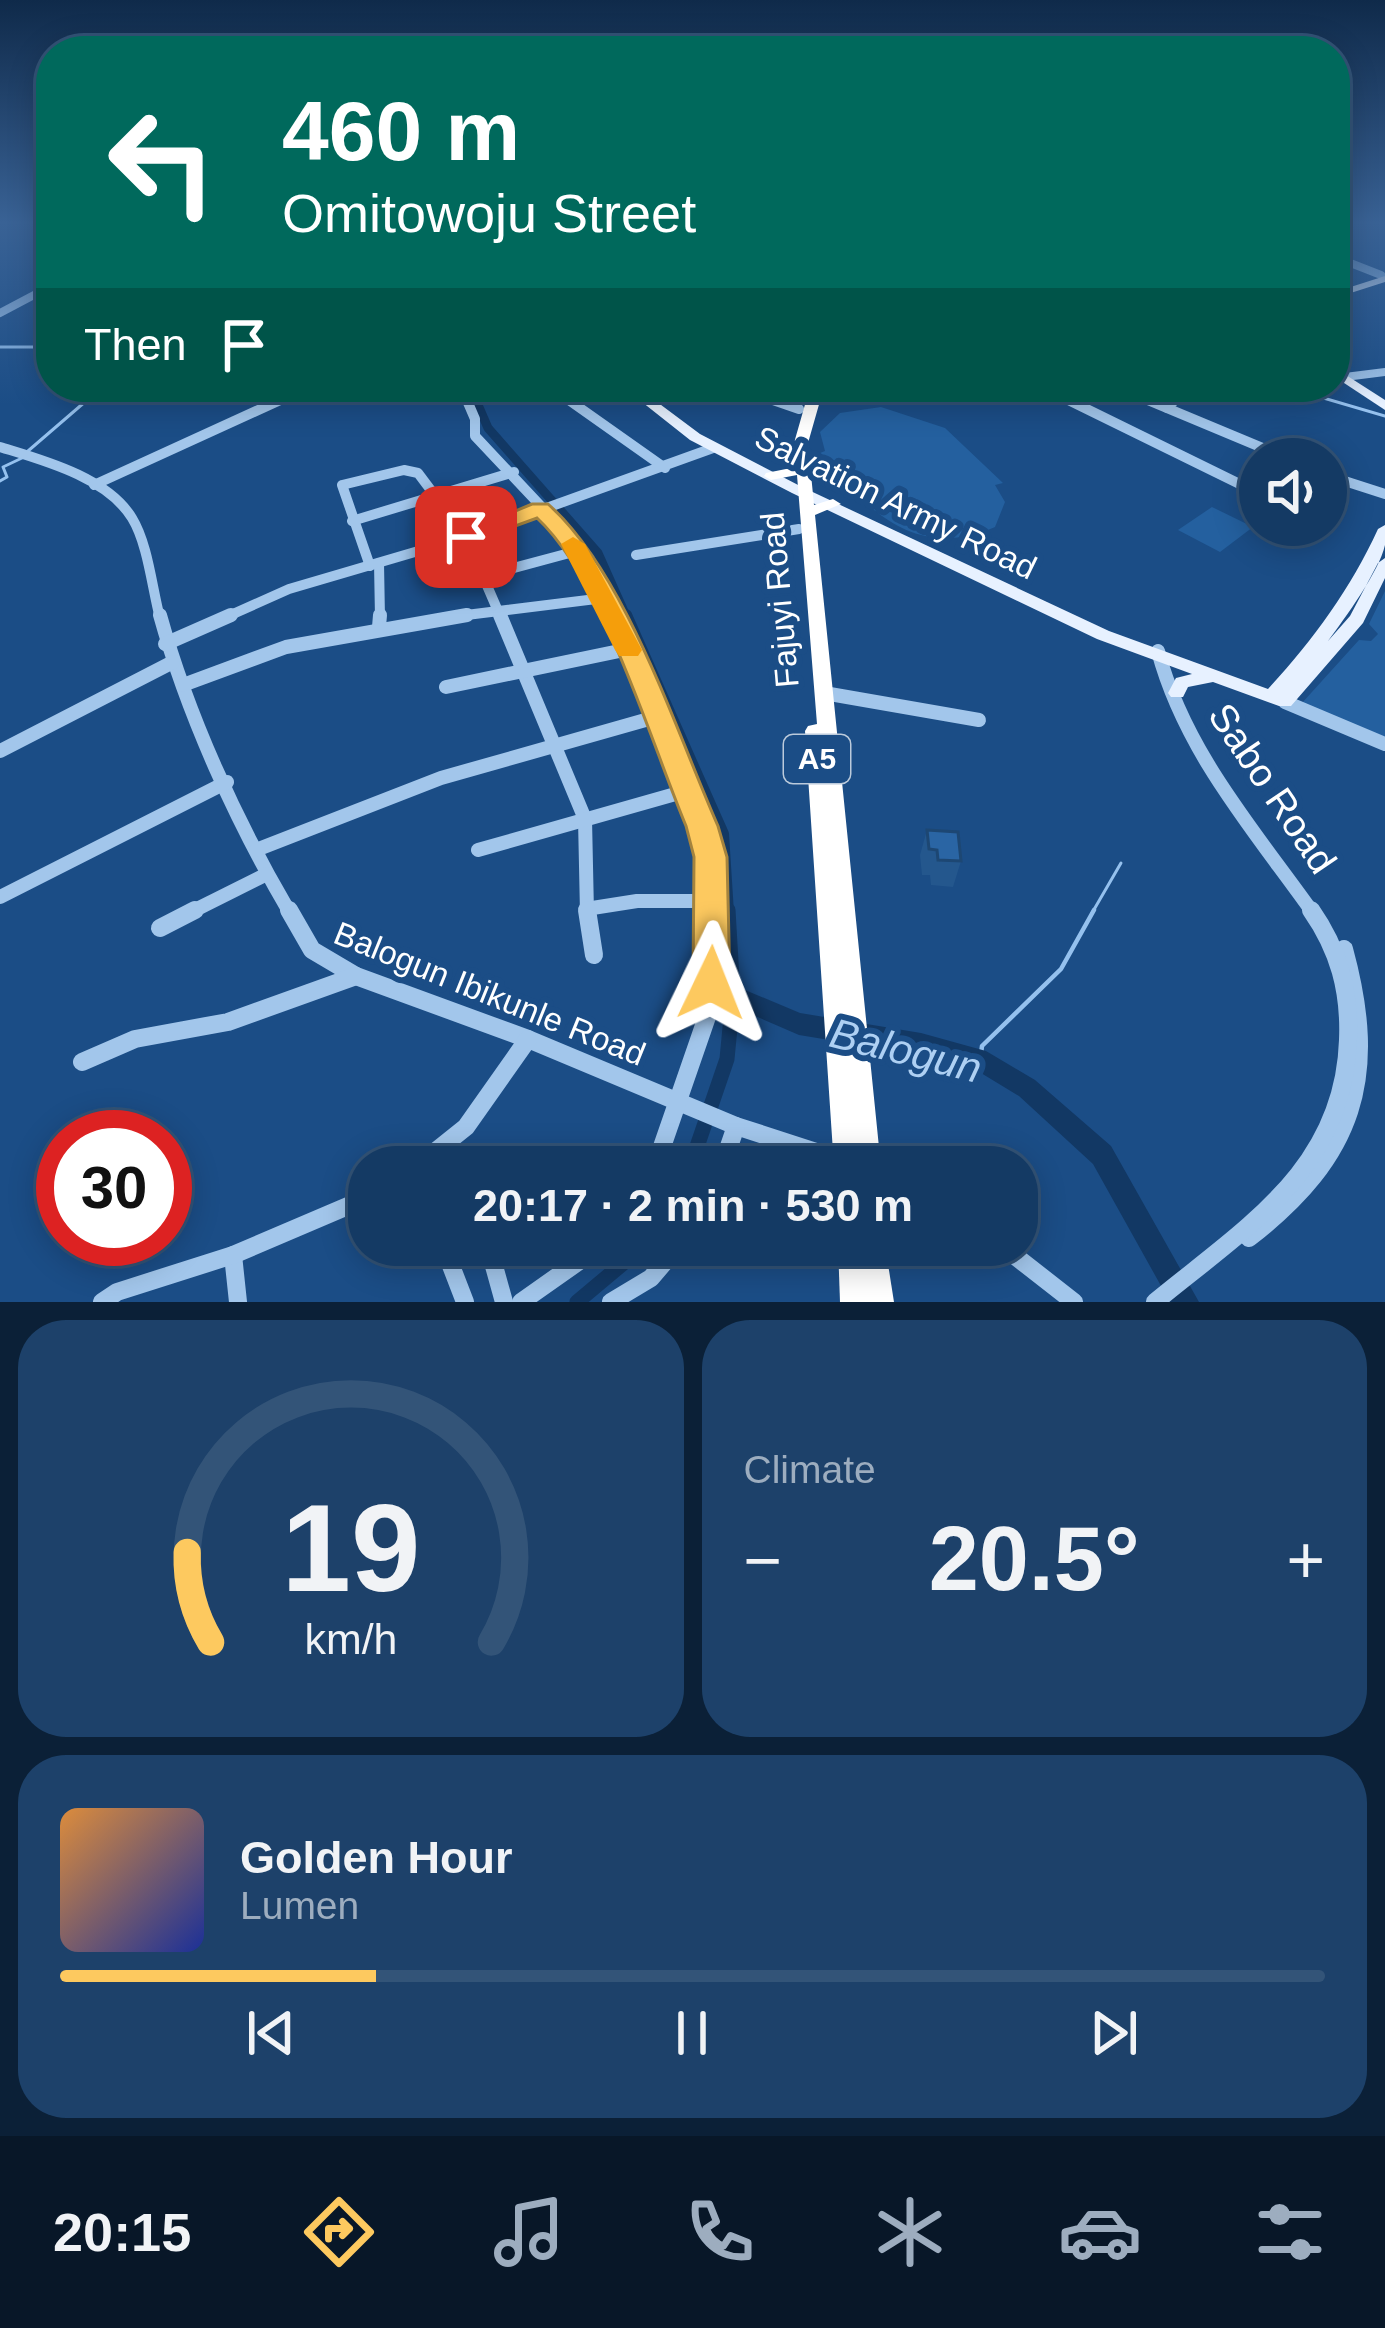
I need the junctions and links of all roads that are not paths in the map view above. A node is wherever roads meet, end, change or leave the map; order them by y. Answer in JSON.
{"nodes":[{"id":1,"x":36,"y":294,"type":"edge"},
{"id":2,"x":0,"y":313,"type":"edge"},
{"id":3,"x":1350,"y":372,"type":"edge"},
{"id":4,"x":1385,"y":372,"type":"edge"},
{"id":5,"x":1350,"y":376,"type":"edge"},
{"id":6,"x":1350,"y":378,"type":"edge"},
{"id":7,"x":1385,"y":393,"type":"edge"},
{"id":8,"x":276,"y":402,"type":"edge"},
{"id":9,"x":468,"y":402,"type":"edge"},
{"id":10,"x":572,"y":402,"type":"edge"},
{"id":11,"x":650,"y":402,"type":"edge"},
{"id":12,"x":779,"y":402,"type":"edge"},
{"id":13,"x":802,"y":402,"type":"edge"},
{"id":14,"x":811,"y":402,"type":"edge"},
{"id":15,"x":1073,"y":402,"type":"edge"},
{"id":16,"x":1153,"y":402,"type":"edge"},
{"id":17,"x":1173,"y":402,"type":"edge"},
{"id":18,"x":1385,"y":406,"type":"edge"},
{"id":19,"x":1167,"y":408,"type":"junction"},
{"id":20,"x":799,"y":409,"type":"junction"},
{"id":21,"x":1239,"y":438,"type":"edge"},
{"id":22,"x":0,"y":447,"type":"edge"},
{"id":23,"x":713,"y":448,"type":"junction"},
{"id":24,"x":665,"y":467,"type":"junction"},
{"id":25,"x":514,"y":472,"type":"junction"},
{"id":26,"x":771,"y":476,"type":"joint"},
{"id":27,"x":1239,"y":484,"type":"edge"},
{"id":28,"x":1349,"y":484,"type":"edge"},
{"id":29,"x":94,"y":485,"type":"junction"},
{"id":30,"x":1385,"y":494,"type":"edge"},
{"id":31,"x":436,"y":496,"type":"junction"},
{"id":32,"x":801,"y":499,"type":"junction"},
{"id":33,"x":833,"y":504,"type":"joint"},
{"id":34,"x":544,"y":507,"type":"junction"},
{"id":35,"x":352,"y":520,"type":"junction"},
{"id":36,"x":1385,"y":530,"type":"edge"},
{"id":37,"x":466,"y":537,"type":"junction"},
{"id":38,"x":577,"y":551,"type":"junction"},
{"id":39,"x":635,"y":555,"type":"dead end"},
{"id":40,"x":1385,"y":563,"type":"edge"},
{"id":41,"x":374,"y":564,"type":"junction"},
{"id":42,"x":484,"y":576,"type":"junction"},
{"id":43,"x":604,"y":598,"type":"junction"},
{"id":44,"x":499,"y":613,"type":"junction"},
{"id":45,"x":379,"y":626,"type":"junction"},
{"id":46,"x":165,"y":644,"type":"junction"},
{"id":47,"x":629,"y":650,"type":"junction"},
{"id":48,"x":1162,"y":655,"type":"junction"},
{"id":49,"x":172,"y":662,"type":"junction"},
{"id":50,"x":526,"y":669,"type":"junction"},
{"id":51,"x":1214,"y":677,"type":"junction"},
{"id":52,"x":183,"y":685,"type":"junction"},
{"id":53,"x":446,"y":687,"type":"dead end"},
{"id":54,"x":824,"y":693,"type":"junction"},
{"id":55,"x":1177,"y":693,"type":"junction"},
{"id":56,"x":1280,"y":697,"type":"junction"},
{"id":57,"x":656,"y":717,"type":"junction"},
{"id":58,"x":979,"y":719,"type":"dead end"},
{"id":59,"x":1385,"y":744,"type":"edge"},
{"id":60,"x":553,"y":745,"type":"junction"},
{"id":61,"x":0,"y":751,"type":"edge"},
{"id":62,"x":227,"y":782,"type":"junction"},
{"id":63,"x":686,"y":791,"type":"junction"},
{"id":64,"x":585,"y":819,"type":"junction"},
{"id":65,"x":256,"y":850,"type":"junction"},
{"id":66,"x":478,"y":850,"type":"dead end"},
{"id":67,"x":267,"y":874,"type":"junction"},
{"id":68,"x":0,"y":897,"type":"edge"},
{"id":69,"x":712,"y":901,"type":"junction"},
{"id":70,"x":586,"y":909,"type":"junction"},
{"id":71,"x":160,"y":928,"type":"dead end"},
{"id":72,"x":594,"y":955,"type":"dead end"},
{"id":73,"x":356,"y":976,"type":"junction"},
{"id":74,"x":846,"y":1033,"type":"junction"},
{"id":75,"x":527,"y":1039,"type":"junction"},
{"id":76,"x":82,"y":1062,"type":"dead end"},
{"id":77,"x":683,"y":1103,"type":"junction"},
{"id":78,"x":729,"y":1123,"type":"junction"},
{"id":79,"x":449,"y":1146,"type":"edge"},
{"id":80,"x":664,"y":1146,"type":"edge"},
{"id":81,"x":725,"y":1146,"type":"edge"},
{"id":82,"x":797,"y":1146,"type":"edge"},
{"id":83,"x":853,"y":1146,"type":"edge"},
{"id":84,"x":348,"y":1206,"type":"edge"},
{"id":85,"x":233,"y":1256,"type":"junction"},
{"id":86,"x":451,"y":1266,"type":"edge"},
{"id":87,"x":494,"y":1266,"type":"edge"},
{"id":88,"x":572,"y":1266,"type":"edge"},
{"id":89,"x":661,"y":1266,"type":"edge"},
{"id":90,"x":861,"y":1266,"type":"edge"},
{"id":91,"x":866,"y":1266,"type":"edge"},
{"id":92,"x":1028,"y":1266,"type":"edge"},
{"id":93,"x":1186,"y":1277,"type":"junction"},
{"id":94,"x":1156,"y":1301,"type":"edge"},
{"id":95,"x":102,"y":1302,"type":"edge"},
{"id":96,"x":238,"y":1302,"type":"edge"},
{"id":97,"x":465,"y":1302,"type":"edge"},
{"id":98,"x":504,"y":1302,"type":"edge"},
{"id":99,"x":521,"y":1302,"type":"edge"},
{"id":100,"x":611,"y":1302,"type":"edge"},
{"id":101,"x":858,"y":1302,"type":"edge"},
{"id":102,"x":877,"y":1302,"type":"edge"},
{"id":103,"x":1074,"y":1302,"type":"edge"},
{"id":104,"x":1172,"y":1302,"type":"edge"}],
"edges":[{"from":1,"to":2,"type":"street"},
{"from":3,"to":4,"type":"street"},
{"from":5,"to":7,"type":"main road"},
{"from":6,"to":18,"type":"main road"},
{"from":8,"to":29,"type":"street"},
{"from":9,"to":25,"type":"street"},
{"from":10,"to":24,"type":"street"},
{"from":11,"to":23,"type":"main road","name":"Salvation Army Road"},
{"from":12,"to":20,"type":"street"},
{"from":13,"to":20,"type":"highway","name":"Fajuyi Road","number":"A5"},
{"from":14,"to":32,"type":"highway","name":"Fajuyi Road","number":"A5"},
{"from":15,"to":27,"type":"street"},
{"from":16,"to":19,"type":"street"},
{"from":17,"to":19,"type":"street"},
{"from":19,"to":21,"type":"street"},
{"from":20,"to":32,"type":"highway","name":"Fajuyi Road","number":"A5"},
{"from":22,"to":29,"type":"street","name":"Balogun Ibikunle Road"},
{"from":23,"to":24,"type":"street"},
{"from":23,"to":26,"type":"main road","name":"Salvation Army Road"},
{"from":24,"to":34,"type":"street"},
{"from":25,"to":31,"type":"street"},
{"from":25,"to":34,"type":"street"},
{"from":26,"to":32,"type":"highway"},
{"from":28,"to":30,"type":"street"},
{"from":29,"to":46,"type":"street","name":"Balogun Ibikunle Road"},
{"from":31,"to":35,"type":"street"},
{"from":31,"to":35,"type":"street"},
{"from":31,"to":37,"type":"street"},
{"from":32,"to":33,"type":"highway"},
{"from":32,"to":39,"type":"street"},
{"from":32,"to":54,"type":"highway","name":"Fajuyi Road","number":"A5"},
{"from":32,"to":74,"type":"highway","name":"Fajuyi Road","number":"A5"},
{"from":33,"to":48,"type":"main road","name":"Salvation Army Road"},
{"from":34,"to":37,"type":"street"},
{"from":34,"to":38,"type":"street"},
{"from":35,"to":41,"type":"street"},
{"from":36,"to":56,"type":"main road"},
{"from":37,"to":41,"type":"street"},
{"from":37,"to":42,"type":"street"},
{"from":38,"to":42,"type":"street"},
{"from":38,"to":43,"type":"street"},
{"from":40,"to":56,"type":"main road"},
{"from":41,"to":45,"type":"street"},
{"from":41,"to":46,"type":"street"},
{"from":42,"to":44,"type":"street"},
{"from":43,"to":44,"type":"street"},
{"from":43,"to":47,"type":"street"},
{"from":44,"to":45,"type":"street"},
{"from":44,"to":50,"type":"street"},
{"from":45,"to":52,"type":"street"},
{"from":46,"to":49,"type":"street","name":"Balogun Ibikunle Road"},
{"from":47,"to":50,"type":"street"},
{"from":47,"to":57,"type":"street"},
{"from":48,"to":51,"type":"main road","name":"Salvation Army Road"},
{"from":48,"to":55,"type":"street","name":"Sabo Road"},
{"from":48,"to":56,"type":"main road","name":"Salvation Army Road"},
{"from":48,"to":93,"type":"street","name":"Sabo Road"},
{"from":49,"to":52,"type":"street","name":"Balogun Ibikunle Road"},
{"from":49,"to":61,"type":"street"},
{"from":50,"to":53,"type":"street"},
{"from":50,"to":60,"type":"street"},
{"from":51,"to":55,"type":"main road"},
{"from":51,"to":56,"type":"main road","name":"Salvation Army Road"},
{"from":52,"to":62,"type":"street","name":"Balogun Ibikunle Road"},
{"from":54,"to":58,"type":"street"},
{"from":54,"to":74,"type":"highway","name":"Fajuyi Road","number":"A5"},
{"from":55,"to":93,"type":"street","name":"Sabo Road"},
{"from":56,"to":59,"type":"street","name":"Sabo Road"},
{"from":57,"to":60,"type":"street"},
{"from":57,"to":63,"type":"street"},
{"from":60,"to":64,"type":"street"},
{"from":60,"to":65,"type":"street"},
{"from":62,"to":65,"type":"street","name":"Balogun Ibikunle Road"},
{"from":62,"to":68,"type":"street"},
{"from":63,"to":64,"type":"street"},
{"from":63,"to":69,"type":"street"},
{"from":64,"to":66,"type":"street"},
{"from":64,"to":70,"type":"street"},
{"from":65,"to":67,"type":"street","name":"Balogun Ibikunle Road"},
{"from":67,"to":71,"type":"street"},
{"from":67,"to":73,"type":"street","name":"Balogun Ibikunle Road"},
{"from":69,"to":70,"type":"street"},
{"from":69,"to":77,"type":"street"},
{"from":70,"to":72,"type":"street"},
{"from":73,"to":75,"type":"street","name":"Balogun Ibikunle Road"},
{"from":73,"to":76,"type":"street"},
{"from":74,"to":83,"type":"highway","name":"Fajuyi Road","number":"A5"},
{"from":75,"to":77,"type":"street","name":"Balogun Ibikunle Road"},
{"from":75,"to":79,"type":"street"},
{"from":77,"to":78,"type":"street","name":"Balogun Ibikunle Road"},
{"from":77,"to":80,"type":"street"},
{"from":78,"to":81,"type":"street"},
{"from":78,"to":82,"type":"street","name":"Balogun Ibikunle Road"},
{"from":84,"to":85,"type":"street"},
{"from":85,"to":95,"type":"street"},
{"from":85,"to":96,"type":"street"},
{"from":86,"to":97,"type":"street"},
{"from":87,"to":98,"type":"street"},
{"from":88,"to":99,"type":"street"},
{"from":89,"to":100,"type":"street"},
{"from":90,"to":101,"type":"highway"},
{"from":91,"to":102,"type":"highway"},
{"from":92,"to":103,"type":"street"},
{"from":93,"to":94,"type":"street","name":"Sabo Road"},
{"from":93,"to":104,"type":"street","name":"Sabo Road"}]}
